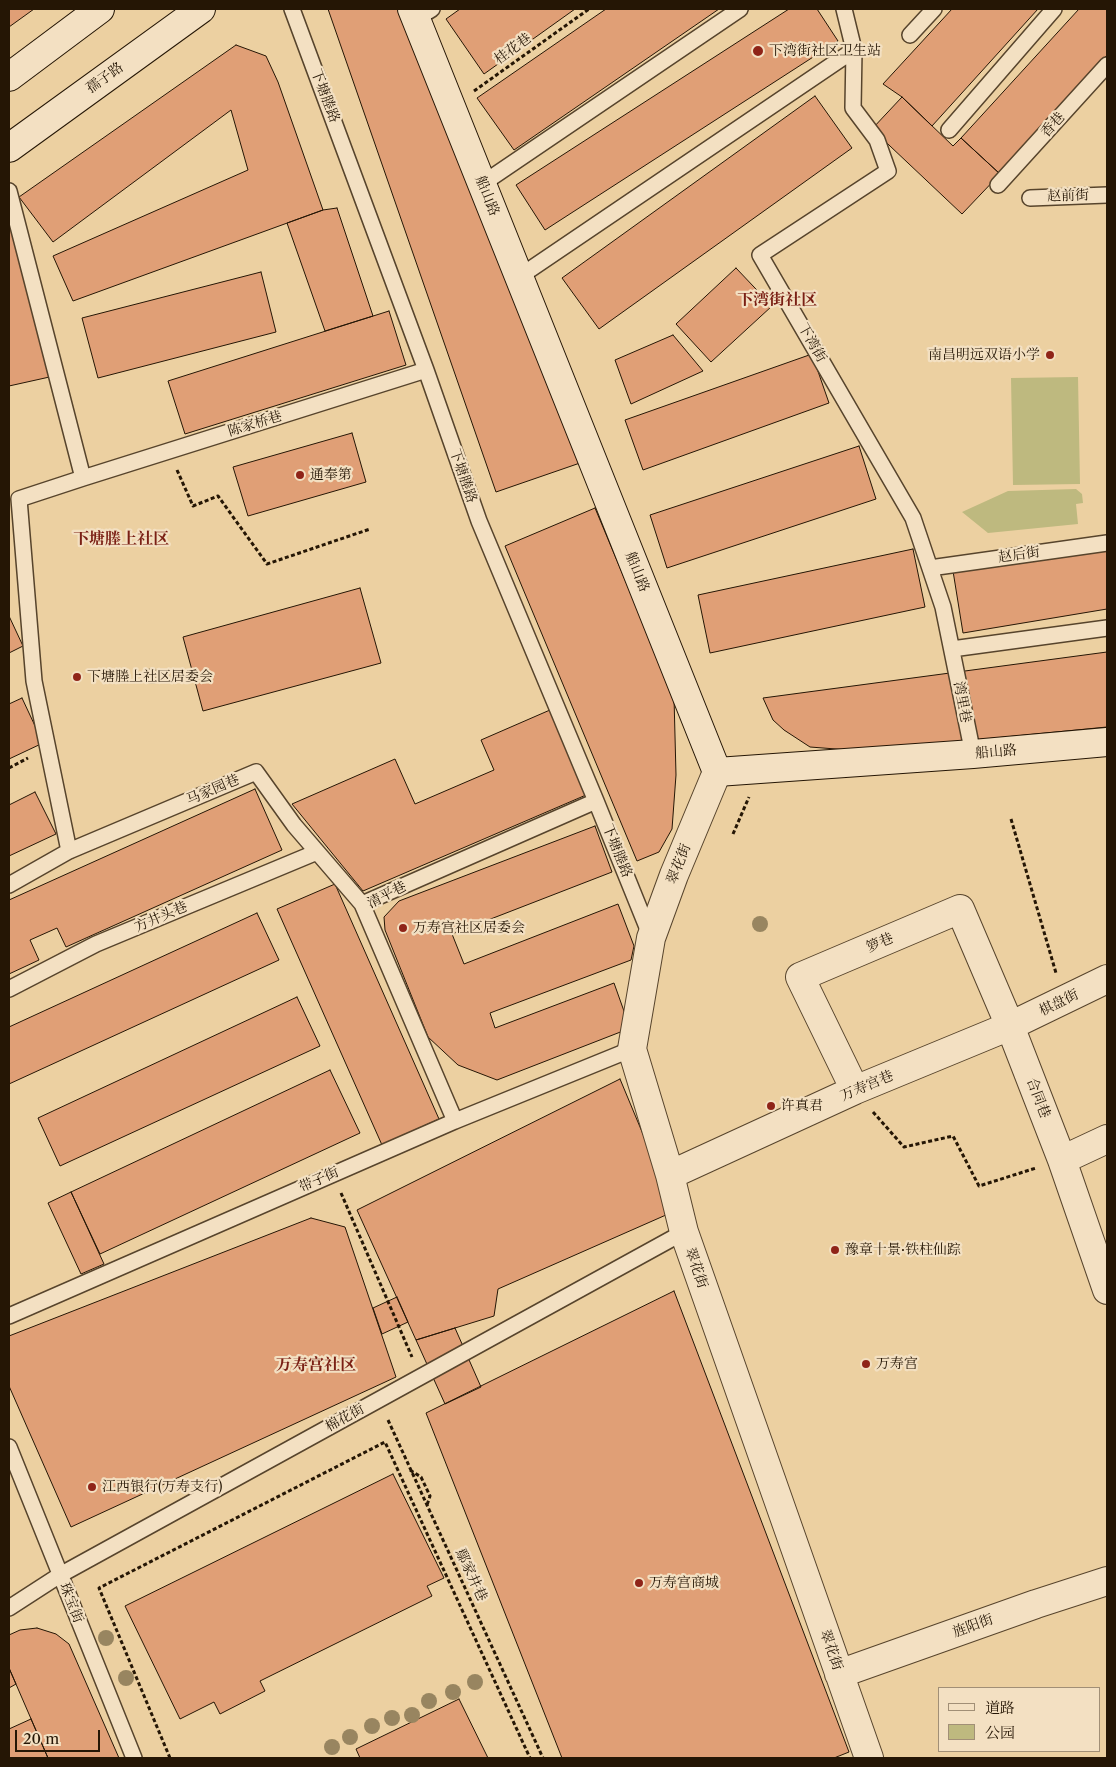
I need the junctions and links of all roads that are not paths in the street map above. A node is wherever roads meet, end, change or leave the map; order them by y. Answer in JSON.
{"nodes":[{"id":1,"x":100,"y":9,"type":"edge"},
{"id":2,"x":201,"y":9,"type":"edge"},
{"id":3,"x":292,"y":9,"type":"edge"},
{"id":4,"x":740,"y":9,"type":"edge"},
{"id":5,"x":844,"y":9,"type":"edge"},
{"id":6,"x":934,"y":9,"type":"edge"},
{"id":7,"x":1054,"y":9,"type":"edge"},
{"id":8,"x":420,"y":12,"type":"edge"},
{"id":9,"x":910,"y":36,"type":"dead end"},
{"id":10,"x":854,"y":50,"type":"junction"},
{"id":11,"x":1107,"y":65,"type":"edge"},
{"id":12,"x":9,"y":77,"type":"edge"},
{"id":13,"x":950,"y":130,"type":"dead end"},
{"id":14,"x":9,"y":148,"type":"edge"},
{"id":15,"x":482,"y":184,"type":"junction"},
{"id":16,"x":998,"y":185,"type":"dead end"},
{"id":17,"x":9,"y":191,"type":"edge"},
{"id":18,"x":1107,"y":195,"type":"edge"},
{"id":19,"x":1030,"y":198,"type":"dead end"},
{"id":20,"x":519,"y":277,"type":"junction"},
{"id":21,"x":426,"y":370,"type":"junction"},
{"id":22,"x":83,"y":478,"type":"junction"},
{"id":23,"x":1107,"y":543,"type":"edge"},
{"id":24,"x":930,"y":568,"type":"junction"},
{"id":25,"x":1107,"y":628,"type":"edge"},
{"id":26,"x":952,"y":649,"type":"junction"},
{"id":27,"x":1107,"y":742,"type":"edge"},
{"id":28,"x":973,"y":754,"type":"junction"},
{"id":29,"x":717,"y":772,"type":"junction"},
{"id":30,"x":596,"y":801,"type":"junction"},
{"id":31,"x":70,"y":852,"type":"junction"},
{"id":32,"x":317,"y":852,"type":"junction"},
{"id":33,"x":9,"y":885,"type":"edge"},
{"id":34,"x":362,"y":904,"type":"junction"},
{"id":35,"x":960,"y":909,"type":"joint"},
{"id":36,"x":651,"y":938,"type":"junction"},
{"id":37,"x":1107,"y":979,"type":"edge"},
{"id":38,"x":9,"y":989,"type":"edge"},
{"id":39,"x":1010,"y":1026,"type":"junction"},
{"id":40,"x":632,"y":1049,"type":"junction"},
{"id":41,"x":855,"y":1090,"type":"junction"},
{"id":42,"x":455,"y":1121,"type":"junction"},
{"id":43,"x":1107,"y":1140,"type":"edge"},
{"id":44,"x":1062,"y":1160,"type":"junction"},
{"id":45,"x":670,"y":1175,"type":"junction"},
{"id":46,"x":684,"y":1232,"type":"junction"},
{"id":47,"x":1107,"y":1290,"type":"edge"},
{"id":48,"x":9,"y":1316,"type":"edge"},
{"id":49,"x":9,"y":1447,"type":"edge"},
{"id":50,"x":60,"y":1576,"type":"junction"},
{"id":51,"x":1107,"y":1580,"type":"edge"},
{"id":52,"x":9,"y":1608,"type":"edge"},
{"id":53,"x":839,"y":1674,"type":"junction"},
{"id":54,"x":134,"y":1758,"type":"edge"},
{"id":55,"x":869,"y":1758,"type":"edge"}],
"edges":[{"from":1,"to":12,"type":"street"},
{"from":2,"to":14,"type":"street","name":"孺子路"},
{"from":3,"to":21,"type":"lane","name":"下塘塍路"},
{"from":4,"to":15,"type":"lane"},
{"from":5,"to":10,"type":"lane","name":"下湾街"},
{"from":6,"to":9,"type":"lane"},
{"from":7,"to":13,"type":"lane"},
{"from":8,"to":15,"type":"street","name":"船山路"},
{"from":10,"to":20,"type":"lane"},
{"from":10,"to":24,"type":"lane","name":"下湾街"},
{"from":11,"to":16,"type":"lane","name":"香巷"},
{"from":15,"to":20,"type":"street","name":"船山路"},
{"from":17,"to":22,"type":"lane"},
{"from":18,"to":19,"type":"lane","name":"赵前街"},
{"from":20,"to":29,"type":"street","name":"船山路"},
{"from":21,"to":22,"type":"lane","name":"陈家桥巷"},
{"from":21,"to":30,"type":"lane","name":"下塘塍路"},
{"from":22,"to":31,"type":"lane","name":"陈家桥巷"},
{"from":23,"to":24,"type":"lane","name":"赵后街"},
{"from":24,"to":26,"type":"lane","name":"下湾街"},
{"from":25,"to":26,"type":"lane"},
{"from":26,"to":28,"type":"lane","name":"湾里巷"},
{"from":27,"to":28,"type":"street","name":"船山路"},
{"from":28,"to":29,"type":"street","name":"船山路"},
{"from":29,"to":36,"type":"street","name":"翠花街"},
{"from":30,"to":34,"type":"lane","name":"清平巷"},
{"from":30,"to":36,"type":"lane","name":"下塘塍路"},
{"from":31,"to":32,"type":"lane","name":"马家园巷"},
{"from":31,"to":33,"type":"lane","name":"马家园巷"},
{"from":32,"to":34,"type":"lane","name":"马家园巷"},
{"from":32,"to":38,"type":"lane","name":"方井头巷"},
{"from":34,"to":42,"type":"lane","name":"清平巷"},
{"from":35,"to":39,"type":"street","name":"合同巷"},
{"from":35,"to":41,"type":"street","name":"箩巷"},
{"from":36,"to":40,"type":"street","name":"翠花街"},
{"from":37,"to":39,"type":"street","name":"棋盘街"},
{"from":39,"to":41,"type":"street","name":"万寿宫巷"},
{"from":39,"to":44,"type":"street","name":"合同巷"},
{"from":40,"to":42,"type":"lane","name":"带子街"},
{"from":40,"to":45,"type":"street","name":"翠花街"},
{"from":41,"to":45,"type":"street","name":"万寿宫巷"},
{"from":42,"to":48,"type":"lane","name":"带子街"},
{"from":43,"to":44,"type":"street"},
{"from":44,"to":47,"type":"street","name":"合同巷"},
{"from":45,"to":46,"type":"street","name":"翠花街"},
{"from":46,"to":50,"type":"lane","name":"棉花街"},
{"from":46,"to":53,"type":"street","name":"翠花街"},
{"from":49,"to":50,"type":"lane","name":"珠宝街"},
{"from":50,"to":52,"type":"lane","name":"棉花街"},
{"from":50,"to":54,"type":"lane","name":"珠宝街"},
{"from":51,"to":53,"type":"street","name":"旌阳街"},
{"from":53,"to":55,"type":"street","name":"翠花街"}]}
